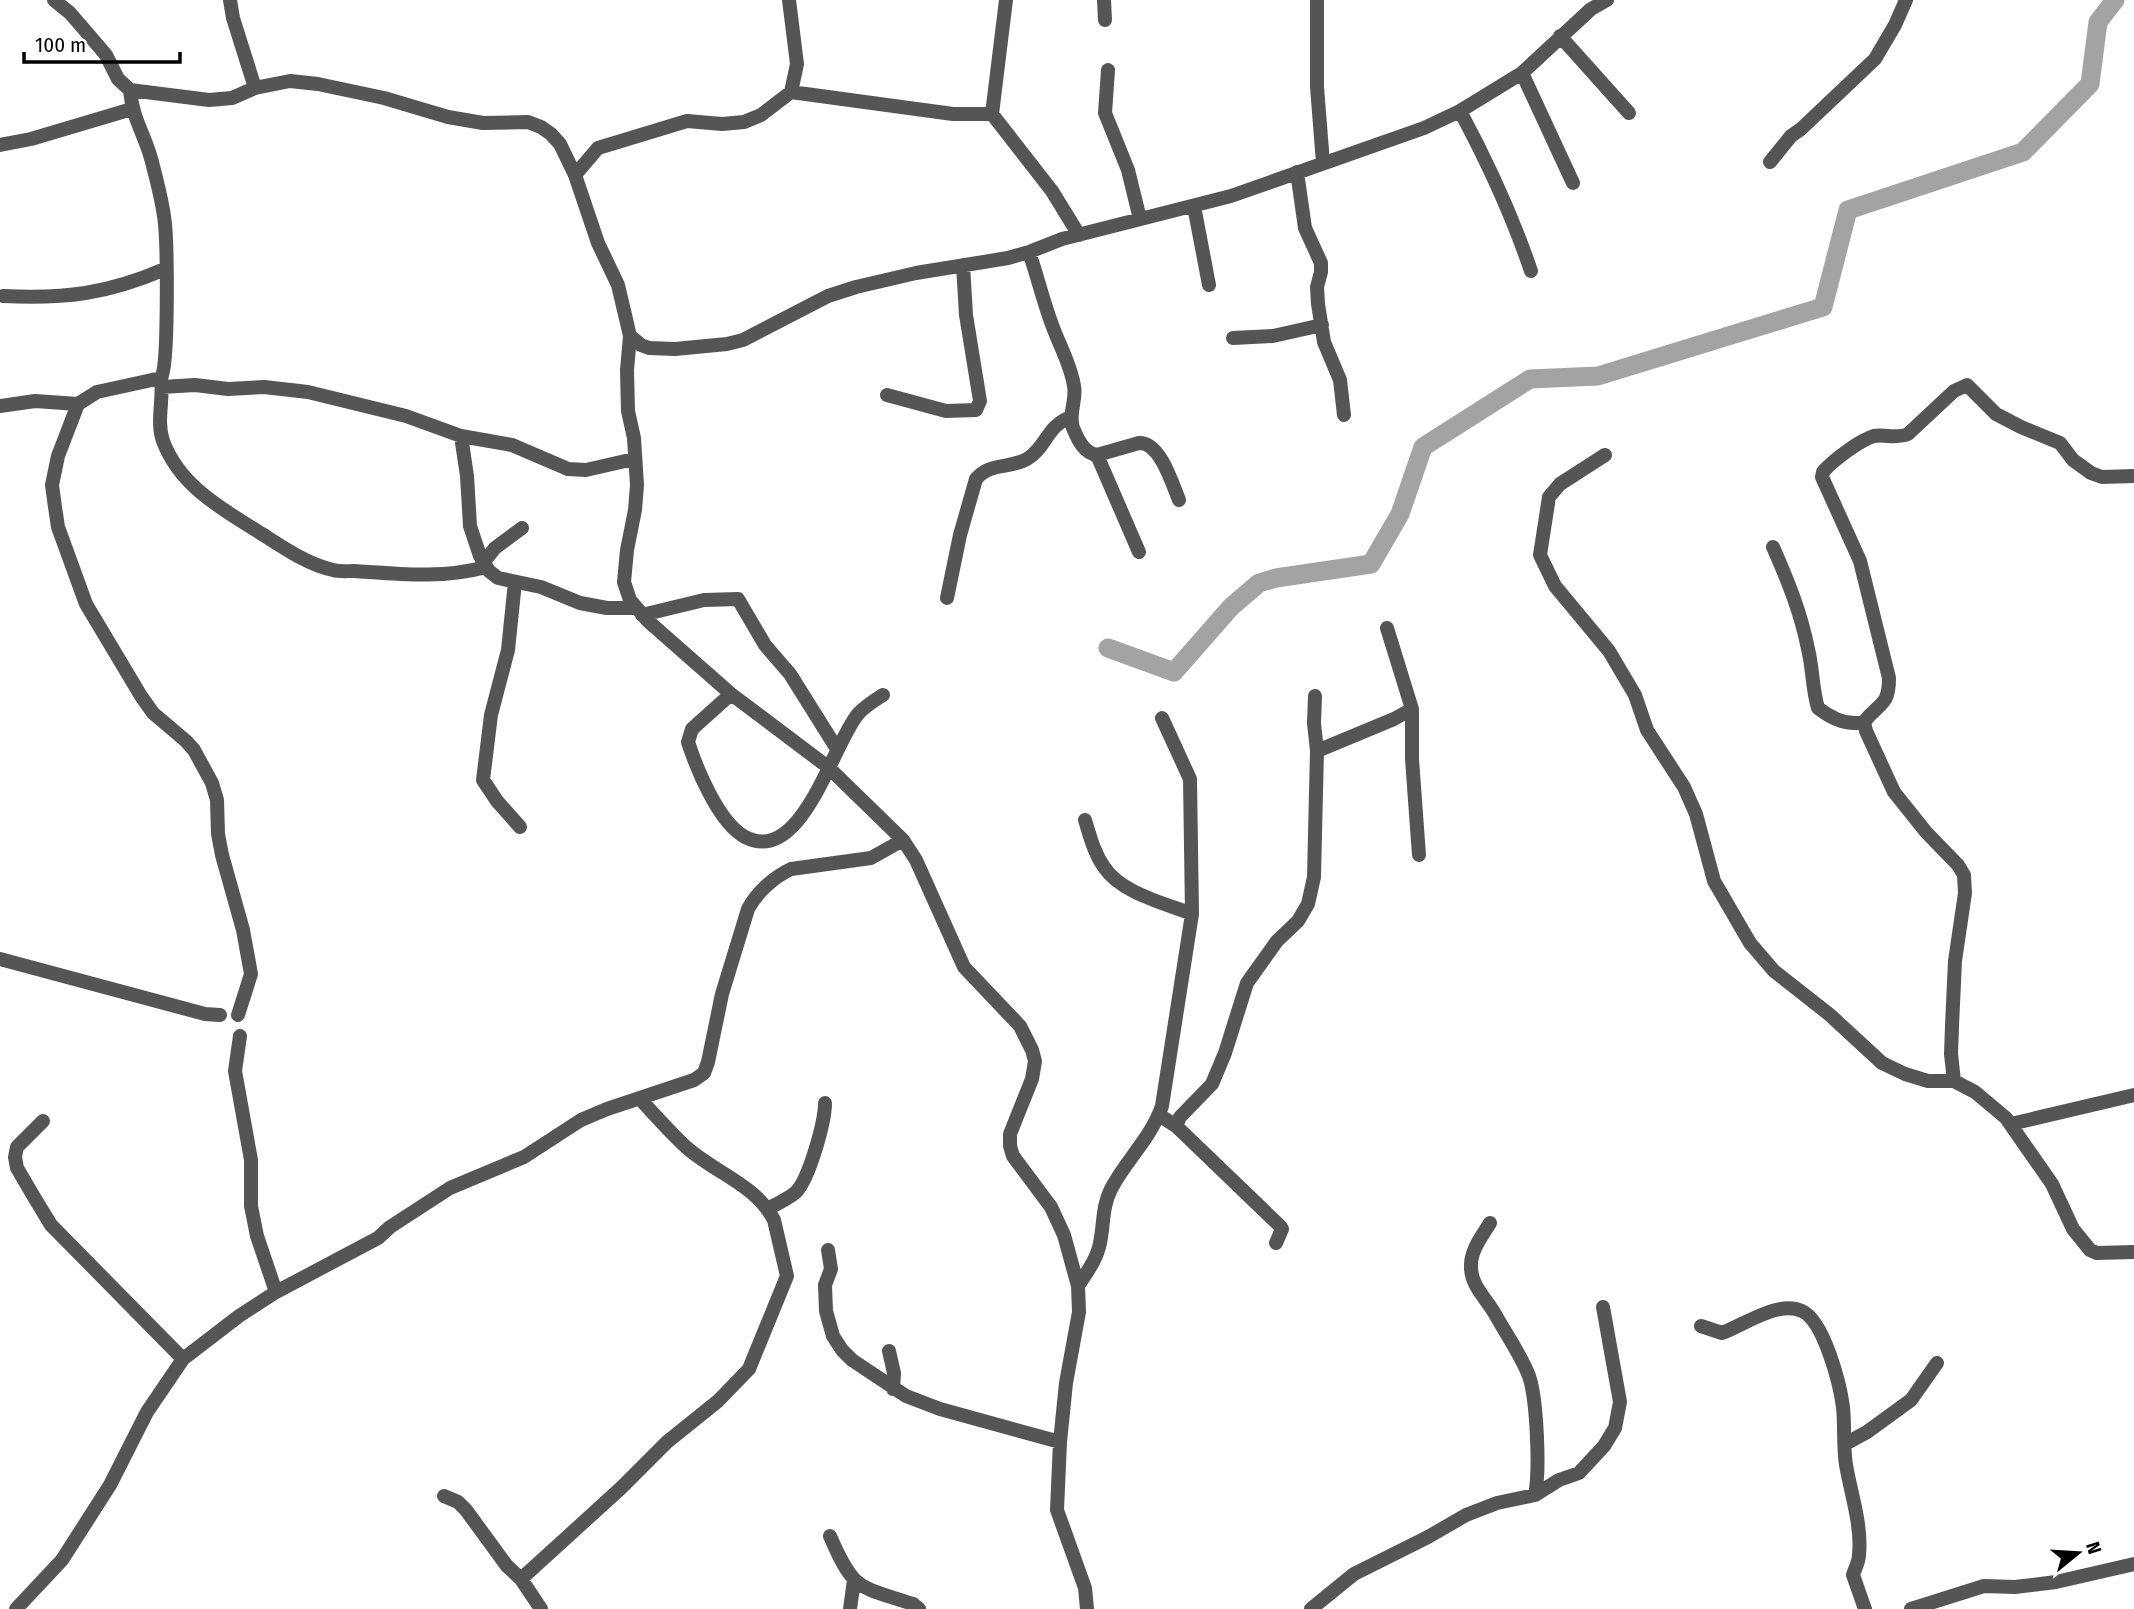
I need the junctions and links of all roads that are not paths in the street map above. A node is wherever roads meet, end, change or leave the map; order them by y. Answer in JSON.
{"nodes":[{"id":1,"x":54,"y":0,"type":"edge"},
{"id":2,"x":230,"y":0,"type":"edge"},
{"id":3,"x":789,"y":0,"type":"edge"},
{"id":4,"x":1006,"y":0,"type":"edge"},
{"id":5,"x":1104,"y":0,"type":"edge"},
{"id":6,"x":1317,"y":0,"type":"edge"},
{"id":7,"x":1607,"y":0,"type":"edge"},
{"id":8,"x":1906,"y":0,"type":"edge"},
{"id":9,"x":1105,"y":19,"type":"dead end"},
{"id":10,"x":1560,"y":36,"type":"junction"},
{"id":11,"x":1108,"y":71,"type":"dead end"},
{"id":12,"x":1522,"y":73,"type":"junction"},
{"id":13,"x":255,"y":88,"type":"junction"},
{"id":14,"x":130,"y":90,"type":"junction"},
{"id":15,"x":791,"y":92,"type":"junction"},
{"id":16,"x":132,"y":109,"type":"junction"},
{"id":17,"x":1460,"y":111,"type":"junction"},
{"id":18,"x":1629,"y":113,"type":"dead end"},
{"id":19,"x":992,"y":114,"type":"junction"},
{"id":20,"x":0,"y":145,"type":"edge"},
{"id":21,"x":1770,"y":162,"type":"dead end"},
{"id":22,"x":1323,"y":163,"type":"junction"},
{"id":23,"x":1297,"y":172,"type":"junction"},
{"id":24,"x":575,"y":175,"type":"junction"},
{"id":25,"x":1573,"y":183,"type":"dead end"},
{"id":26,"x":1194,"y":206,"type":"junction"},
{"id":27,"x":1140,"y":219,"type":"junction"},
{"id":28,"x":1079,"y":235,"type":"junction"},
{"id":29,"x":1029,"y":252,"type":"junction"},
{"id":30,"x":963,"y":265,"type":"junction"},
{"id":31,"x":165,"y":269,"type":"junction"},
{"id":32,"x":1531,"y":271,"type":"dead end"},
{"id":33,"x":1209,"y":285,"type":"dead end"},
{"id":34,"x":2,"y":296,"type":"dead end"},
{"id":35,"x":1322,"y":326,"type":"junction"},
{"id":36,"x":630,"y":336,"type":"junction"},
{"id":37,"x":1233,"y":338,"type":"dead end"},
{"id":38,"x":161,"y":383,"type":"junction"},
{"id":39,"x":887,"y":395,"type":"dead end"},
{"id":40,"x":78,"y":404,"type":"junction"},
{"id":41,"x":0,"y":407,"type":"edge"},
{"id":42,"x":1344,"y":415,"type":"dead end"},
{"id":43,"x":1071,"y":417,"type":"junction"},
{"id":44,"x":461,"y":436,"type":"junction"},
{"id":45,"x":1097,"y":455,"type":"junction"},
{"id":46,"x":1605,"y":455,"type":"dead end"},
{"id":47,"x":634,"y":459,"type":"junction"},
{"id":48,"x":2134,"y":476,"type":"edge"},
{"id":49,"x":1179,"y":500,"type":"dead end"},
{"id":50,"x":522,"y":528,"type":"dead end"},
{"id":51,"x":1773,"y":547,"type":"dead end"},
{"id":52,"x":1139,"y":552,"type":"dead end"},
{"id":53,"x":485,"y":565,"type":"junction"},
{"id":54,"x":515,"y":582,"type":"junction"},
{"id":55,"x":947,"y":597,"type":"dead end"},
{"id":56,"x":639,"y":612,"type":"junction"},
{"id":57,"x":1387,"y":628,"type":"dead end"},
{"id":58,"x":731,"y":694,"type":"junction"},
{"id":59,"x":883,"y":695,"type":"dead end"},
{"id":60,"x":1315,"y":696,"type":"dead end"},
{"id":61,"x":1412,"y":709,"type":"junction"},
{"id":62,"x":1163,"y":718,"type":"dead end"},
{"id":63,"x":1864,"y":722,"type":"junction"},
{"id":64,"x":837,"y":749,"type":"junction"},
{"id":65,"x":1317,"y":751,"type":"junction"},
{"id":66,"x":828,"y":767,"type":"junction"},
{"id":67,"x":1085,"y":820,"type":"dead end"},
{"id":68,"x":520,"y":827,"type":"dead end"},
{"id":69,"x":903,"y":840,"type":"junction"},
{"id":70,"x":1419,"y":855,"type":"dead end"},
{"id":71,"x":1192,"y":914,"type":"junction"},
{"id":72,"x":0,"y":959,"type":"edge"},
{"id":73,"x":220,"y":1015,"type":"dead end"},
{"id":74,"x":238,"y":1015,"type":"dead end"},
{"id":75,"x":240,"y":1036,"type":"dead end"},
{"id":76,"x":1954,"y":1081,"type":"junction"},
{"id":77,"x":2134,"y":1095,"type":"edge"},
{"id":78,"x":640,"y":1098,"type":"junction"},
{"id":79,"x":825,"y":1102,"type":"dead end"},
{"id":80,"x":1159,"y":1115,"type":"junction"},
{"id":81,"x":43,"y":1121,"type":"dead end"},
{"id":82,"x":2011,"y":1124,"type":"junction"},
{"id":83,"x":1176,"y":1126,"type":"junction"},
{"id":84,"x":767,"y":1209,"type":"junction"},
{"id":85,"x":1490,"y":1223,"type":"dead end"},
{"id":86,"x":1276,"y":1242,"type":"dead end"},
{"id":87,"x":828,"y":1250,"type":"dead end"},
{"id":88,"x":2134,"y":1252,"type":"edge"},
{"id":89,"x":1078,"y":1286,"type":"junction"},
{"id":90,"x":276,"y":1292,"type":"junction"},
{"id":91,"x":1603,"y":1307,"type":"dead end"},
{"id":92,"x":1701,"y":1326,"type":"dead end"},
{"id":93,"x":889,"y":1351,"type":"dead end"},
{"id":94,"x":183,"y":1359,"type":"junction"},
{"id":95,"x":1937,"y":1363,"type":"dead end"},
{"id":96,"x":893,"y":1389,"type":"junction"},
{"id":97,"x":1060,"y":1442,"type":"junction"},
{"id":98,"x":1845,"y":1444,"type":"junction"},
{"id":99,"x":1535,"y":1494,"type":"junction"},
{"id":100,"x":444,"y":1496,"type":"dead end"},
{"id":101,"x":830,"y":1536,"type":"dead end"},
{"id":102,"x":2134,"y":1564,"type":"edge"},
{"id":103,"x":521,"y":1579,"type":"junction"},
{"id":104,"x":854,"y":1580,"type":"junction"},
{"id":105,"x":16,"y":1609,"type":"edge"},
{"id":106,"x":541,"y":1609,"type":"edge"},
{"id":107,"x":850,"y":1609,"type":"edge"},
{"id":108,"x":919,"y":1609,"type":"edge"},
{"id":109,"x":1087,"y":1609,"type":"edge"},
{"id":110,"x":1311,"y":1609,"type":"edge"},
{"id":111,"x":1865,"y":1609,"type":"edge"},
{"id":112,"x":1911,"y":1609,"type":"edge"}],
"edges":[{"from":1,"to":14,"type":"street"},
{"from":2,"to":13,"type":"street"},
{"from":3,"to":15,"type":"street"},
{"from":4,"to":19,"type":"street"},
{"from":5,"to":9,"type":"street"},
{"from":6,"to":22,"type":"street"},
{"from":7,"to":10,"type":"street"},
{"from":8,"to":21,"type":"street"},
{"from":10,"to":12,"type":"street"},
{"from":10,"to":18,"type":"street"},
{"from":11,"to":27,"type":"street"},
{"from":12,"to":17,"type":"street"},
{"from":12,"to":25,"type":"street"},
{"from":13,"to":14,"type":"street"},
{"from":13,"to":24,"type":"street"},
{"from":14,"to":16,"type":"street"},
{"from":15,"to":19,"type":"street"},
{"from":15,"to":24,"type":"street"},
{"from":16,"to":20,"type":"street"},
{"from":16,"to":31,"type":"street"},
{"from":17,"to":22,"type":"street"},
{"from":17,"to":32,"type":"street"},
{"from":19,"to":28,"type":"street"},
{"from":22,"to":23,"type":"street"},
{"from":23,"to":26,"type":"street"},
{"from":23,"to":35,"type":"street"},
{"from":24,"to":36,"type":"street"},
{"from":26,"to":27,"type":"street"},
{"from":26,"to":33,"type":"street"},
{"from":27,"to":28,"type":"street"},
{"from":28,"to":29,"type":"street"},
{"from":29,"to":30,"type":"street"},
{"from":29,"to":43,"type":"street"},
{"from":30,"to":36,"type":"street"},
{"from":30,"to":39,"type":"street"},
{"from":31,"to":34,"type":"street"},
{"from":31,"to":38,"type":"street"},
{"from":35,"to":37,"type":"street"},
{"from":35,"to":42,"type":"street"},
{"from":36,"to":47,"type":"street"},
{"from":38,"to":40,"type":"street"},
{"from":38,"to":44,"type":"street"},
{"from":38,"to":53,"type":"street"},
{"from":40,"to":41,"type":"street"},
{"from":40,"to":74,"type":"street"},
{"from":43,"to":45,"type":"street"},
{"from":43,"to":55,"type":"street"},
{"from":44,"to":47,"type":"street"},
{"from":44,"to":53,"type":"street"},
{"from":45,"to":49,"type":"street"},
{"from":45,"to":52,"type":"street"},
{"from":46,"to":76,"type":"street"},
{"from":47,"to":56,"type":"street"},
{"from":48,"to":63,"type":"street"},
{"from":50,"to":53,"type":"street"},
{"from":51,"to":63,"type":"street"},
{"from":53,"to":54,"type":"street"},
{"from":54,"to":56,"type":"street"},
{"from":54,"to":68,"type":"street"},
{"from":56,"to":58,"type":"street"},
{"from":56,"to":64,"type":"street"},
{"from":57,"to":61,"type":"street"},
{"from":58,"to":66,"type":"street"},
{"from":58,"to":66,"type":"street"},
{"from":59,"to":64,"type":"street"},
{"from":60,"to":65,"type":"street"},
{"from":61,"to":65,"type":"street"},
{"from":61,"to":70,"type":"street"},
{"from":62,"to":71,"type":"street"},
{"from":63,"to":76,"type":"street"},
{"from":64,"to":66,"type":"street"},
{"from":65,"to":83,"type":"street"},
{"from":66,"to":69,"type":"street"},
{"from":67,"to":71,"type":"street"},
{"from":69,"to":78,"type":"street"},
{"from":69,"to":89,"type":"street"},
{"from":71,"to":80,"type":"street"},
{"from":72,"to":73,"type":"street"},
{"from":75,"to":90,"type":"street"},
{"from":76,"to":82,"type":"street"},
{"from":77,"to":82,"type":"street"},
{"from":78,"to":84,"type":"street"},
{"from":78,"to":90,"type":"street"},
{"from":79,"to":84,"type":"street"},
{"from":80,"to":83,"type":"street"},
{"from":80,"to":89,"type":"street"},
{"from":81,"to":94,"type":"street"},
{"from":82,"to":88,"type":"street"},
{"from":83,"to":86,"type":"street"},
{"from":84,"to":103,"type":"street"},
{"from":85,"to":99,"type":"street"},
{"from":87,"to":96,"type":"street"},
{"from":89,"to":97,"type":"street"},
{"from":90,"to":94,"type":"street"},
{"from":91,"to":99,"type":"street"},
{"from":92,"to":98,"type":"street"},
{"from":93,"to":96,"type":"street"},
{"from":94,"to":105,"type":"street"},
{"from":95,"to":98,"type":"street"},
{"from":96,"to":97,"type":"street"},
{"from":97,"to":109,"type":"street"},
{"from":98,"to":111,"type":"street"},
{"from":99,"to":110,"type":"street"},
{"from":100,"to":103,"type":"street"},
{"from":101,"to":104,"type":"street"},
{"from":102,"to":112,"type":"street"},
{"from":103,"to":106,"type":"street"},
{"from":104,"to":107,"type":"street"},
{"from":104,"to":108,"type":"street"}]}
